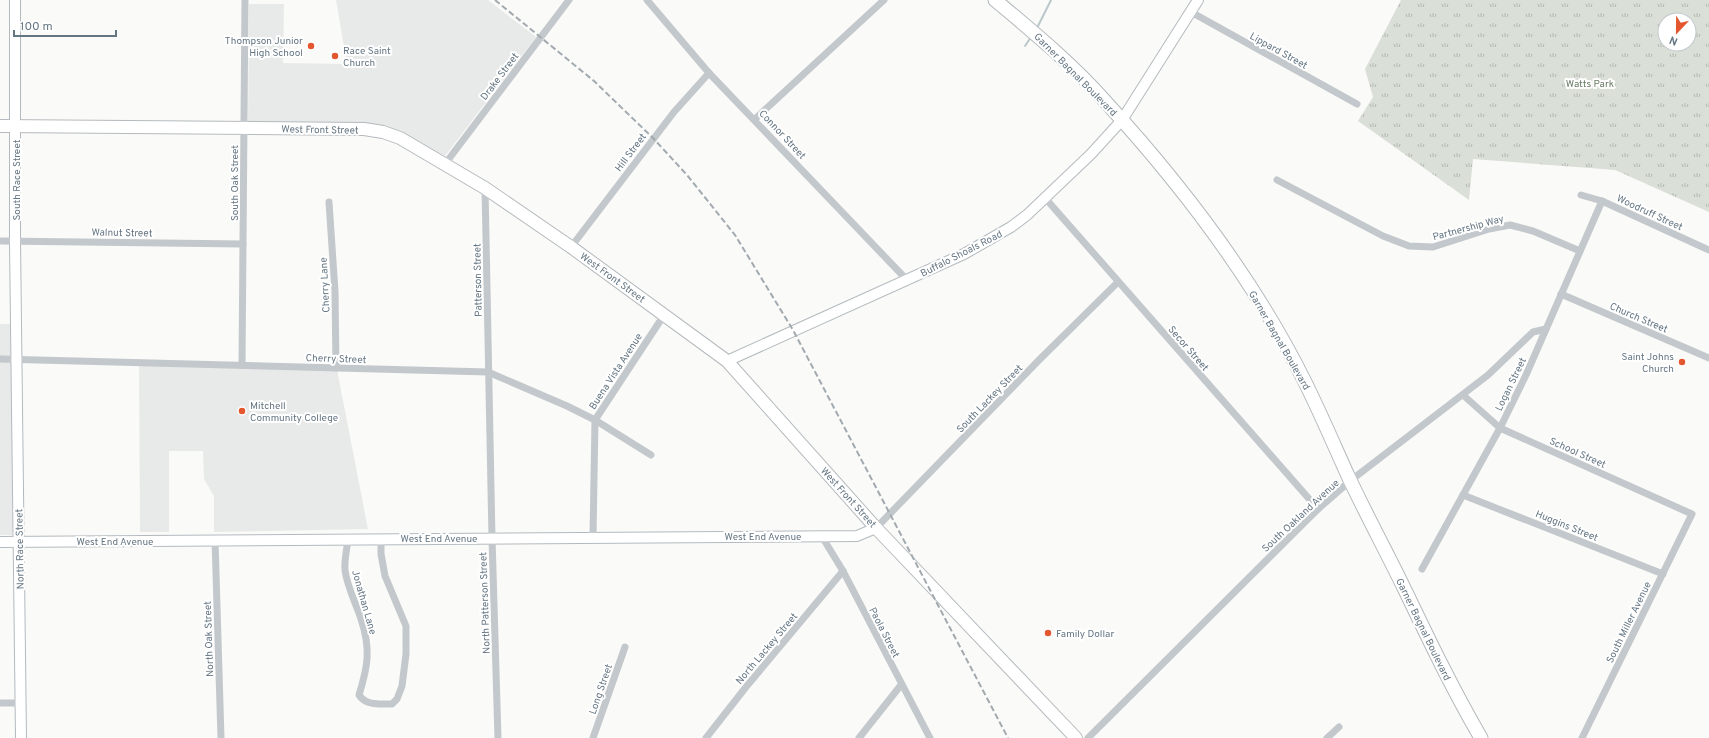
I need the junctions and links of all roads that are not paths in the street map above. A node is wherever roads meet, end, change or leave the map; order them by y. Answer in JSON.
{"nodes":[{"id":1,"x":15,"y":0,"type":"edge"},
{"id":2,"x":245,"y":0,"type":"edge"},
{"id":3,"x":569,"y":0,"type":"edge"},
{"id":4,"x":647,"y":0,"type":"edge"},
{"id":5,"x":884,"y":0,"type":"edge"},
{"id":6,"x":995,"y":0,"type":"edge"},
{"id":7,"x":1198,"y":0,"type":"edge"},
{"id":8,"x":1191,"y":12,"type":"junction"},
{"id":9,"x":710,"y":73,"type":"junction"},
{"id":10,"x":1357,"y":104,"type":"dead end"},
{"id":11,"x":755,"y":119,"type":"junction"},
{"id":12,"x":1122,"y":120,"type":"junction"},
{"id":13,"x":0,"y":126,"type":"edge"},
{"id":14,"x":16,"y":126,"type":"junction"},
{"id":15,"x":244,"y":128,"type":"junction"},
{"id":16,"x":444,"y":164,"type":"junction"},
{"id":17,"x":1277,"y":180,"type":"dead end"},
{"id":18,"x":485,"y":188,"type":"junction"},
{"id":19,"x":1581,"y":195,"type":"dead end"},
{"id":20,"x":1046,"y":199,"type":"junction"},
{"id":21,"x":1602,"y":201,"type":"junction"},
{"id":22,"x":329,"y":202,"type":"dead end"},
{"id":23,"x":0,"y":241,"type":"edge"},
{"id":24,"x":15,"y":241,"type":"junction"},
{"id":25,"x":243,"y":244,"type":"junction"},
{"id":26,"x":571,"y":246,"type":"junction"},
{"id":27,"x":1580,"y":250,"type":"junction"},
{"id":28,"x":1709,"y":250,"type":"edge"},
{"id":29,"x":907,"y":280,"type":"junction"},
{"id":30,"x":1118,"y":282,"type":"junction"},
{"id":31,"x":1561,"y":294,"type":"junction"},
{"id":32,"x":664,"y":314,"type":"junction"},
{"id":33,"x":1546,"y":330,"type":"junction"},
{"id":34,"x":1709,"y":358,"type":"edge"},
{"id":35,"x":0,"y":359,"type":"edge"},
{"id":36,"x":17,"y":359,"type":"junction"},
{"id":37,"x":727,"y":361,"type":"junction"},
{"id":38,"x":242,"y":365,"type":"junction"},
{"id":39,"x":336,"y":368,"type":"junction"},
{"id":40,"x":488,"y":372,"type":"junction"},
{"id":41,"x":1463,"y":395,"type":"junction"},
{"id":42,"x":595,"y":420,"type":"junction"},
{"id":43,"x":1500,"y":428,"type":"junction"},
{"id":44,"x":651,"y":455,"type":"dead end"},
{"id":45,"x":1350,"y":481,"type":"junction"},
{"id":46,"x":1463,"y":495,"type":"junction"},
{"id":47,"x":1318,"y":509,"type":"junction"},
{"id":48,"x":1692,"y":514,"type":"joint"},
{"id":49,"x":876,"y":528,"type":"junction"},
{"id":50,"x":821,"y":536,"type":"junction"},
{"id":51,"x":594,"y":537,"type":"junction"},
{"id":52,"x":492,"y":538,"type":"junction"},
{"id":53,"x":348,"y":539,"type":"junction"},
{"id":54,"x":381,"y":539,"type":"junction"},
{"id":55,"x":215,"y":540,"type":"junction"},
{"id":56,"x":0,"y":542,"type":"edge"},
{"id":57,"x":19,"y":542,"type":"junction"},
{"id":58,"x":1422,"y":569,"type":"dead end"},
{"id":59,"x":843,"y":571,"type":"junction"},
{"id":60,"x":1663,"y":574,"type":"junction"},
{"id":61,"x":625,"y":647,"type":"dead end"},
{"id":62,"x":902,"y":685,"type":"junction"},
{"id":63,"x":0,"y":703,"type":"edge"},
{"id":64,"x":21,"y":703,"type":"junction"},
{"id":65,"x":1339,"y":727,"type":"dead end"},
{"id":66,"x":21,"y":738,"type":"edge"},
{"id":67,"x":221,"y":738,"type":"edge"},
{"id":68,"x":498,"y":738,"type":"edge"},
{"id":69,"x":593,"y":738,"type":"edge"},
{"id":70,"x":706,"y":738,"type":"edge"},
{"id":71,"x":858,"y":738,"type":"edge"},
{"id":72,"x":930,"y":738,"type":"edge"},
{"id":73,"x":1076,"y":738,"type":"edge"},
{"id":74,"x":1088,"y":738,"type":"edge"},
{"id":75,"x":1327,"y":738,"type":"edge"},
{"id":76,"x":1481,"y":738,"type":"edge"},
{"id":77,"x":1582,"y":738,"type":"edge"}],
"edges":[{"from":1,"to":14,"type":"street","name":"South Race Street"},
{"from":2,"to":15,"type":"street","name":"South Oak Street"},
{"from":3,"to":16,"type":"street","name":"Drake Street"},
{"from":4,"to":9,"type":"street","name":"Connor Street"},
{"from":5,"to":11,"type":"street"},
{"from":6,"to":12,"type":"highway","name":"Garner Bagnal Boulevard"},
{"from":7,"to":8,"type":"street","name":"Buffalo Shoals Road"},
{"from":8,"to":10,"type":"street","name":"Lippard Street"},
{"from":8,"to":12,"type":"street","name":"Buffalo Shoals Road"},
{"from":9,"to":11,"type":"street","name":"Connor Street"},
{"from":9,"to":26,"type":"street","name":"Hill Street"},
{"from":11,"to":29,"type":"street","name":"Connor Street"},
{"from":12,"to":20,"type":"street","name":"Buffalo Shoals Road"},
{"from":12,"to":45,"type":"highway","name":"Garner Bagnal Boulevard"},
{"from":13,"to":14,"type":"main road","name":"West Front Street"},
{"from":14,"to":15,"type":"main road","name":"West Front Street"},
{"from":14,"to":24,"type":"street","name":"South Race Street"},
{"from":15,"to":16,"type":"main road","name":"West Front Street"},
{"from":15,"to":25,"type":"street","name":"South Oak Street"},
{"from":16,"to":18,"type":"main road","name":"West Front Street"},
{"from":17,"to":27,"type":"street","name":"Partnership Way"},
{"from":18,"to":26,"type":"main road","name":"West Front Street"},
{"from":18,"to":40,"type":"street","name":"Patterson Street"},
{"from":19,"to":21,"type":"street","name":"Woodruff Street"},
{"from":20,"to":29,"type":"street","name":"Buffalo Shoals Road"},
{"from":20,"to":30,"type":"street","name":"Secor Street"},
{"from":21,"to":27,"type":"street","name":"Logan Street"},
{"from":21,"to":28,"type":"street","name":"Woodruff Street"},
{"from":22,"to":39,"type":"street","name":"Cherry Lane"},
{"from":23,"to":24,"type":"street","name":"Walnut Street"},
{"from":24,"to":25,"type":"street","name":"Walnut Street"},
{"from":24,"to":36,"type":"street","name":"South Race Street"},
{"from":25,"to":38,"type":"street","name":"South Oak Street"},
{"from":26,"to":32,"type":"main road","name":"West Front Street"},
{"from":27,"to":31,"type":"street","name":"Logan Street"},
{"from":29,"to":37,"type":"street","name":"Buffalo Shoals Road"},
{"from":30,"to":47,"type":"street","name":"Secor Street"},
{"from":30,"to":49,"type":"street","name":"South Lackey Street"},
{"from":31,"to":33,"type":"street","name":"Logan Street"},
{"from":31,"to":34,"type":"street","name":"Church Street"},
{"from":32,"to":37,"type":"main road","name":"West Front Street"},
{"from":32,"to":42,"type":"street","name":"Buena Vista Avenue"},
{"from":33,"to":41,"type":"street","name":"South Oakland Avenue"},
{"from":33,"to":43,"type":"street","name":"Logan Street"},
{"from":35,"to":36,"type":"street","name":"Cherry Street"},
{"from":36,"to":38,"type":"street","name":"Cherry Street"},
{"from":36,"to":57,"type":"street","name":"North Race Street"},
{"from":37,"to":49,"type":"main road","name":"West Front Street"},
{"from":38,"to":39,"type":"street","name":"Cherry Street"},
{"from":39,"to":40,"type":"street","name":"Cherry Street"},
{"from":40,"to":42,"type":"street","name":"Cherry Street"},
{"from":40,"to":52,"type":"street","name":"North Patterson Street"},
{"from":41,"to":43,"type":"street","name":"School Street"},
{"from":41,"to":45,"type":"street","name":"South Oakland Avenue"},
{"from":42,"to":44,"type":"street","name":"Cherry Street"},
{"from":42,"to":51,"type":"street","name":"Buena Vista Avenue"},
{"from":43,"to":46,"type":"street","name":"Logan Street"},
{"from":43,"to":48,"type":"street","name":"School Street"},
{"from":45,"to":47,"type":"street","name":"South Oakland Avenue"},
{"from":45,"to":76,"type":"highway","name":"Garner Bagnal Boulevard"},
{"from":46,"to":58,"type":"street","name":"Logan Street"},
{"from":46,"to":60,"type":"street","name":"Huggins Street"},
{"from":47,"to":74,"type":"street","name":"South Oakland Avenue"},
{"from":48,"to":60,"type":"street","name":"South Miller Avenue"},
{"from":49,"to":50,"type":"street","name":"West End Avenue"},
{"from":49,"to":73,"type":"main road","name":"West Front Street"},
{"from":50,"to":51,"type":"street","name":"West End Avenue"},
{"from":50,"to":59,"type":"street","name":"Paola Street"},
{"from":51,"to":52,"type":"street","name":"West End Avenue"},
{"from":52,"to":54,"type":"street","name":"West End Avenue"},
{"from":52,"to":68,"type":"street","name":"North Patterson Street"},
{"from":53,"to":54,"type":"street","name":"West End Avenue"},
{"from":53,"to":54,"type":"street","name":"Jonathan Lane"},
{"from":53,"to":55,"type":"street","name":"West End Avenue"},
{"from":55,"to":57,"type":"street","name":"West End Avenue"},
{"from":55,"to":67,"type":"street","name":"North Oak Street"},
{"from":56,"to":57,"type":"street","name":"West End Avenue"},
{"from":57,"to":64,"type":"street","name":"North Race Street"},
{"from":59,"to":62,"type":"street","name":"Paola Street"},
{"from":59,"to":70,"type":"street","name":"North Lackey Street"},
{"from":60,"to":77,"type":"street","name":"South Miller Avenue"},
{"from":61,"to":69,"type":"street","name":"Long Street"},
{"from":62,"to":71,"type":"street"},
{"from":62,"to":72,"type":"street","name":"Paola Street"},
{"from":63,"to":64,"type":"street"},
{"from":64,"to":66,"type":"street","name":"North Race Street"},
{"from":65,"to":75,"type":"street"}]}
